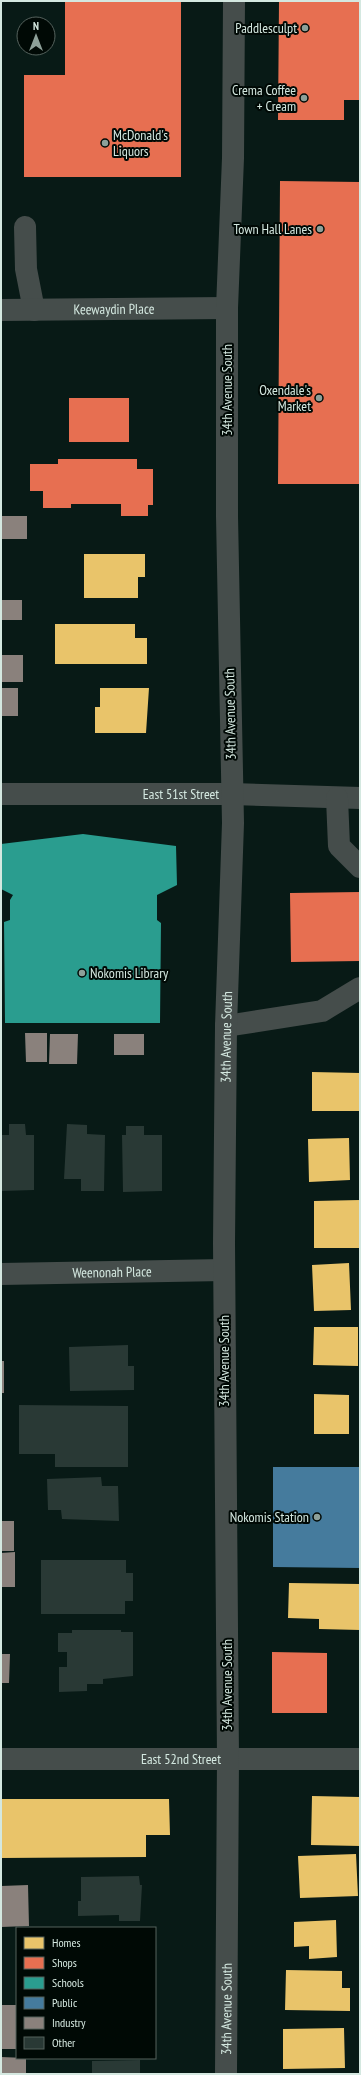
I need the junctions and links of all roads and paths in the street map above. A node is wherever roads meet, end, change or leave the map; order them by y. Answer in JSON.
{"nodes":[{"id":1,"x":234,"y":1,"type":"edge"},
{"id":2,"x":25,"y":227,"type":"dead end"},
{"id":3,"x":227,"y":308,"type":"junction"},
{"id":4,"x":1,"y":310,"type":"edge"},
{"id":5,"x":34,"y":310,"type":"junction"},
{"id":6,"x":1,"y":794,"type":"edge"},
{"id":7,"x":232,"y":794,"type":"junction"},
{"id":8,"x":337,"y":798,"type":"junction"},
{"id":9,"x":360,"y":798,"type":"edge"},
{"id":10,"x":360,"y":867,"type":"edge"},
{"id":11,"x":360,"y":988,"type":"edge"},
{"id":12,"x":226,"y":1026,"type":"junction"},
{"id":13,"x":224,"y":1270,"type":"junction"},
{"id":14,"x":1,"y":1274,"type":"edge"},
{"id":15,"x":228,"y":1758,"type":"junction"},
{"id":16,"x":1,"y":1759,"type":"edge"},
{"id":17,"x":360,"y":1759,"type":"edge"},
{"id":18,"x":226,"y":2074,"type":"edge"}],
"edges":[{"from":1,"to":3,"type":"street","name":"34th Avenue South"},
{"from":2,"to":5,"type":"street"},
{"from":3,"to":5,"type":"street","name":"Keewaydin Place"},
{"from":3,"to":7,"type":"street","name":"34th Avenue South"},
{"from":4,"to":5,"type":"street","name":"Keewaydin Place"},
{"from":6,"to":7,"type":"street","name":"East 51st Street"},
{"from":7,"to":8,"type":"street","name":"East 51st Street"},
{"from":7,"to":12,"type":"street","name":"34th Avenue South"},
{"from":8,"to":9,"type":"street","name":"East 51st Street"},
{"from":8,"to":10,"type":"street"},
{"from":11,"to":12,"type":"street"},
{"from":12,"to":13,"type":"street","name":"34th Avenue South"},
{"from":13,"to":14,"type":"street","name":"Weenonah Place"},
{"from":13,"to":15,"type":"street","name":"34th Avenue South"},
{"from":15,"to":16,"type":"street","name":"East 52nd Street"},
{"from":15,"to":17,"type":"street","name":"East 52nd Street"},
{"from":15,"to":18,"type":"street","name":"34th Avenue South"}]}
